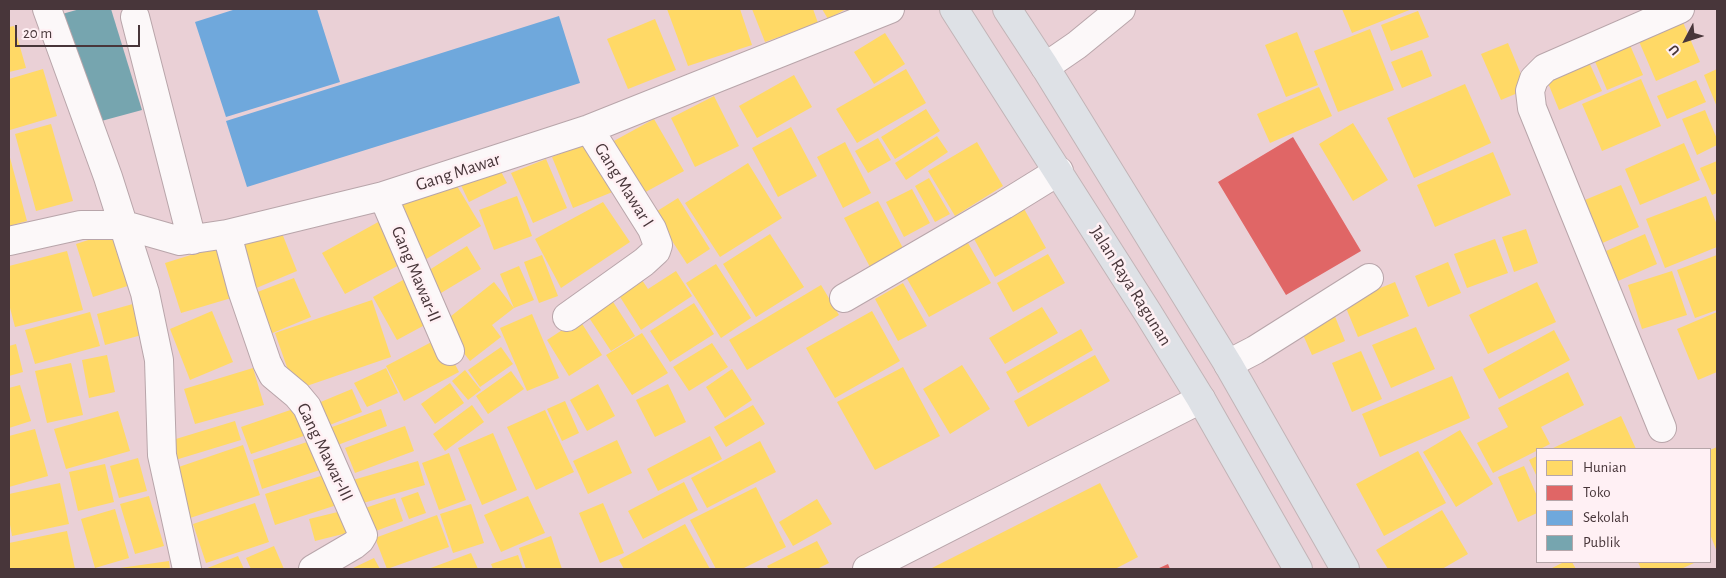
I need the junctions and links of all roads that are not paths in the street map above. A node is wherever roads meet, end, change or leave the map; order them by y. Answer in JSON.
{"nodes":[{"id":1,"x":47,"y":9,"type":"edge"},
{"id":2,"x":890,"y":9,"type":"edge"},
{"id":3,"x":954,"y":9,"type":"edge"},
{"id":4,"x":1007,"y":9,"type":"edge"},
{"id":5,"x":1121,"y":9,"type":"edge"},
{"id":6,"x":1680,"y":9,"type":"edge"},
{"id":7,"x":135,"y":17,"type":"dead end"},
{"id":8,"x":1045,"y":68,"type":"junction"},
{"id":9,"x":590,"y":129,"type":"junction"},
{"id":10,"x":1058,"y":171,"type":"junction"},
{"id":11,"x":382,"y":196,"type":"junction"},
{"id":12,"x":124,"y":225,"type":"junction"},
{"id":13,"x":227,"y":234,"type":"junction"},
{"id":14,"x":192,"y":240,"type":"junction"},
{"id":15,"x":9,"y":241,"type":"edge"},
{"id":16,"x":1369,"y":278,"type":"dead end"},
{"id":17,"x":844,"y":298,"type":"dead end"},
{"id":18,"x":567,"y":317,"type":"dead end"},
{"id":19,"x":450,"y":352,"type":"dead end"},
{"id":20,"x":1228,"y":364,"type":"junction"},
{"id":21,"x":1201,"y":399,"type":"junction"},
{"id":22,"x":1662,"y":428,"type":"dead end"},
{"id":23,"x":187,"y":569,"type":"edge"},
{"id":24,"x":313,"y":569,"type":"edge"},
{"id":25,"x":867,"y":569,"type":"edge"},
{"id":26,"x":1298,"y":569,"type":"edge"},
{"id":27,"x":1345,"y":569,"type":"edge"}],
"edges":[{"from":1,"to":12,"type":"street"},
{"from":2,"to":9,"type":"street","name":"Gang Mawar"},
{"from":3,"to":10,"type":"main road","name":"Jalan Raya Ragunan"},
{"from":4,"to":8,"type":"main road"},
{"from":5,"to":8,"type":"street"},
{"from":6,"to":22,"type":"street"},
{"from":7,"to":14,"type":"street"},
{"from":8,"to":20,"type":"main road"},
{"from":9,"to":11,"type":"street","name":"Gang Mawar"},
{"from":9,"to":18,"type":"street","name":"Gang Mawar I"},
{"from":10,"to":17,"type":"street"},
{"from":10,"to":21,"type":"main road","name":"Jalan Raya Ragunan"},
{"from":11,"to":13,"type":"street","name":"Gang Mawar"},
{"from":11,"to":19,"type":"street","name":"Gang Mawar-II"},
{"from":12,"to":14,"type":"street","name":"Gang Mawar"},
{"from":12,"to":15,"type":"street","name":"Gang Mawar"},
{"from":12,"to":23,"type":"street"},
{"from":13,"to":14,"type":"street","name":"Gang Mawar"},
{"from":13,"to":24,"type":"street","name":"Gang Mawar-III"},
{"from":16,"to":20,"type":"street"},
{"from":20,"to":27,"type":"main road"},
{"from":21,"to":25,"type":"street"},
{"from":21,"to":26,"type":"main road","name":"Jalan Raya Ragunan"}]}
